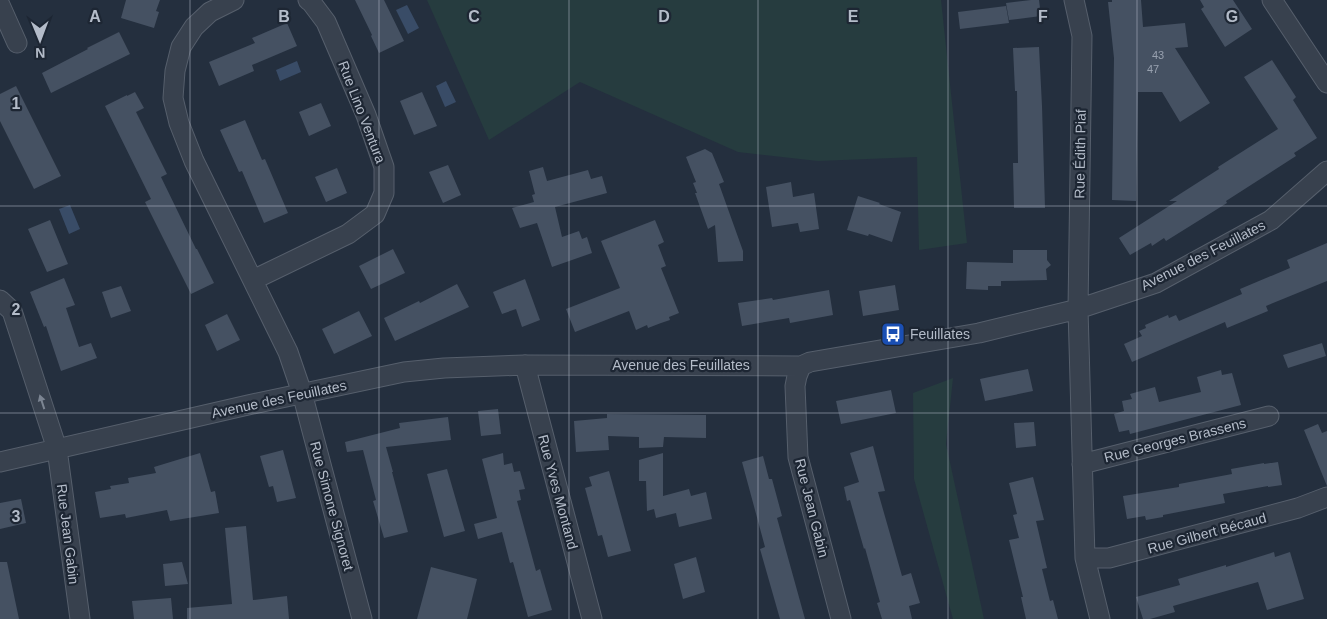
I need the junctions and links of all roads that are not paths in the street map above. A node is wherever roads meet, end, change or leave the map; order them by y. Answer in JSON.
{"nodes":[{"id":1,"x":234,"y":0,"type":"edge"},
{"id":2,"x":308,"y":0,"type":"edge"},
{"id":3,"x":1074,"y":0,"type":"edge"},
{"id":4,"x":1272,"y":0,"type":"edge"},
{"id":5,"x":0,"y":5,"type":"edge"},
{"id":6,"x":17,"y":43,"type":"dead end"},
{"id":7,"x":1327,"y":84,"type":"edge"},
{"id":8,"x":1327,"y":171,"type":"edge"},
{"id":9,"x":253,"y":280,"type":"junction"},
{"id":10,"x":0,"y":300,"type":"edge"},
{"id":11,"x":1078,"y":309,"type":"junction"},
{"id":12,"x":525,"y":365,"type":"junction"},
{"id":13,"x":801,"y":366,"type":"junction"},
{"id":14,"x":302,"y":393,"type":"junction"},
{"id":15,"x":1269,"y":416,"type":"dead end"},
{"id":16,"x":57,"y":449,"type":"junction"},
{"id":17,"x":0,"y":462,"type":"edge"},
{"id":18,"x":1082,"y":464,"type":"junction"},
{"id":19,"x":1327,"y":497,"type":"edge"},
{"id":20,"x":1084,"y":558,"type":"junction"},
{"id":21,"x":80,"y":619,"type":"edge"},
{"id":22,"x":362,"y":619,"type":"edge"},
{"id":23,"x":592,"y":619,"type":"edge"},
{"id":24,"x":841,"y":619,"type":"edge"},
{"id":25,"x":1100,"y":619,"type":"edge"}],
"edges":[{"from":1,"to":9,"type":"street"},
{"from":2,"to":9,"type":"street","name":"Rue Lino Ventura"},
{"from":3,"to":11,"type":"street","name":"Rue Édith Piaf"},
{"from":4,"to":7,"type":"street"},
{"from":5,"to":6,"type":"street"},
{"from":8,"to":11,"type":"street","name":"Avenue des Feuillates"},
{"from":9,"to":14,"type":"street"},
{"from":16,"to":10,"type":"street","name":"Rue Jean Gabin","one_way":true},
{"from":11,"to":13,"type":"street","name":"Avenue des Feuillates"},
{"from":11,"to":18,"type":"street"},
{"from":12,"to":13,"type":"street","name":"Avenue des Feuillates"},
{"from":12,"to":14,"type":"street","name":"Avenue des Feuillates"},
{"from":12,"to":23,"type":"street","name":"Rue Yves Montand"},
{"from":13,"to":24,"type":"street","name":"Rue Jean Gabin"},
{"from":14,"to":16,"type":"street","name":"Avenue des Feuillates"},
{"from":14,"to":22,"type":"street","name":"Rue Simone Signoret"},
{"from":15,"to":18,"type":"street","name":"Rue Georges Brassens"},
{"from":16,"to":17,"type":"street","name":"Avenue des Feuillates"},
{"from":16,"to":21,"type":"street","name":"Rue Jean Gabin"},
{"from":18,"to":20,"type":"street"},
{"from":19,"to":20,"type":"street","name":"Rue Gilbert Bécaud"},
{"from":20,"to":25,"type":"street"}]}
